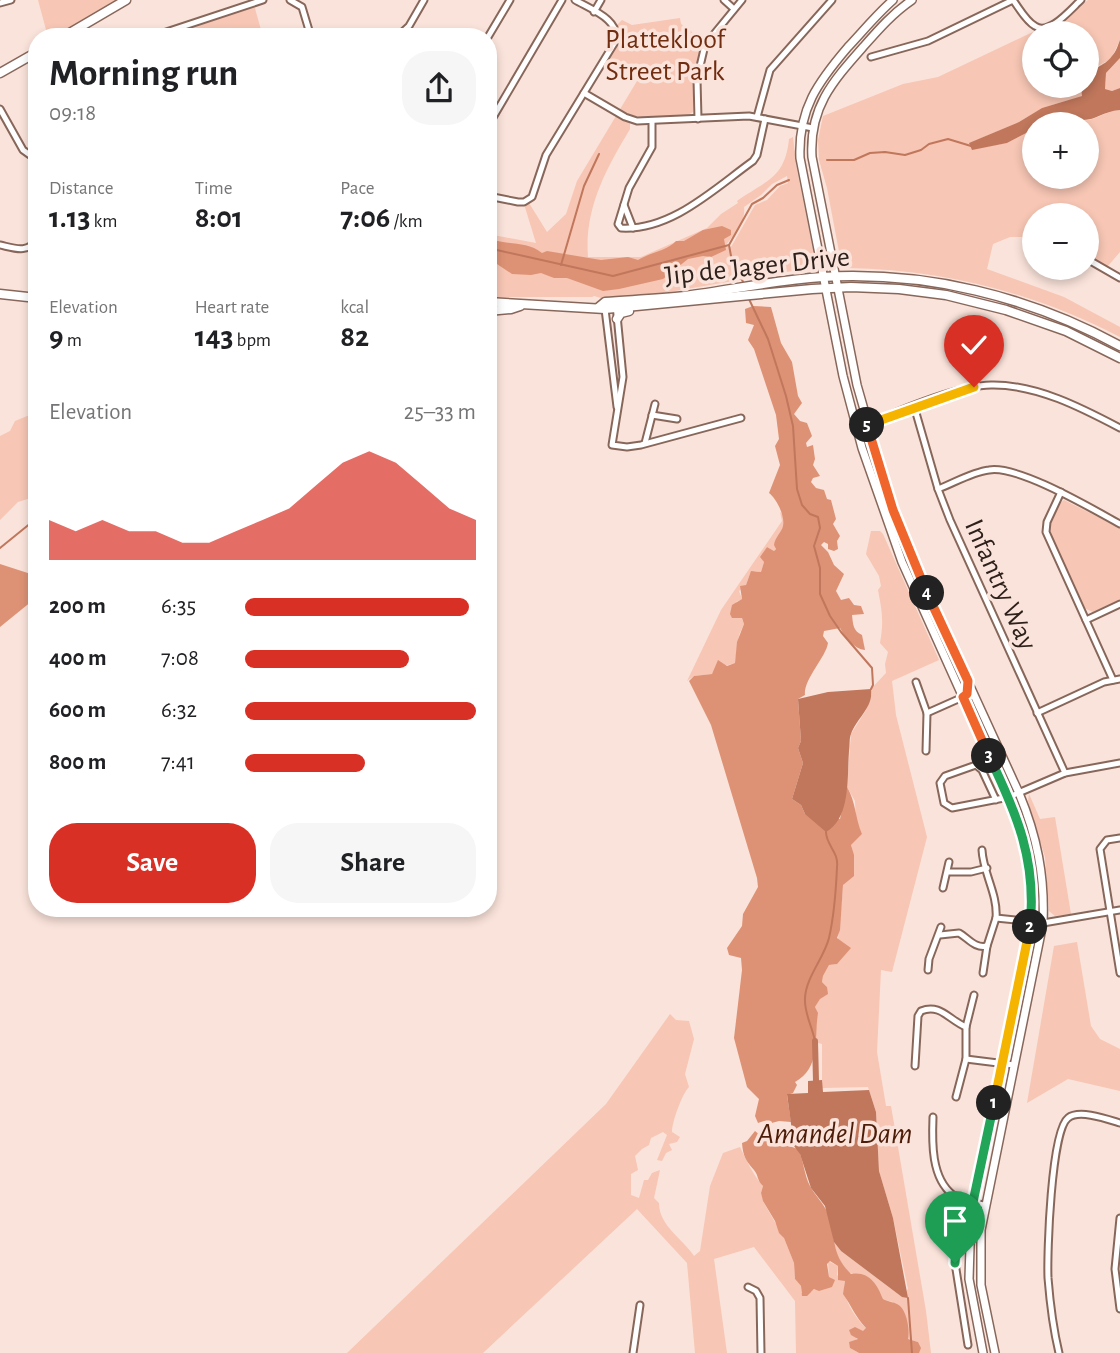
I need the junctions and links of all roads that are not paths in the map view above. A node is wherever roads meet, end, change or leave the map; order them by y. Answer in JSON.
{"nodes":[{"id":1,"x":11,"y":0,"type":"edge"},
{"id":2,"x":126,"y":0,"type":"edge"},
{"id":3,"x":263,"y":0,"type":"edge"},
{"id":4,"x":290,"y":0,"type":"edge"},
{"id":5,"x":306,"y":0,"type":"edge"},
{"id":6,"x":424,"y":0,"type":"edge"},
{"id":7,"x":510,"y":0,"type":"edge"},
{"id":8,"x":562,"y":0,"type":"edge"},
{"id":9,"x":575,"y":0,"type":"edge"},
{"id":10,"x":601,"y":0,"type":"edge"},
{"id":11,"x":724,"y":0,"type":"edge"},
{"id":12,"x":742,"y":0,"type":"edge"},
{"id":13,"x":832,"y":0,"type":"edge"},
{"id":14,"x":893,"y":0,"type":"edge"},
{"id":15,"x":912,"y":0,"type":"edge"},
{"id":16,"x":1013,"y":0,"type":"edge"},
{"id":17,"x":1081,"y":0,"type":"edge"},
{"id":18,"x":0,"y":3,"type":"edge"},
{"id":19,"x":302,"y":7,"type":"junction"},
{"id":20,"x":734,"y":9,"type":"junction"},
{"id":21,"x":594,"y":12,"type":"junction"},
{"id":22,"x":78,"y":28,"type":"edge"},
{"id":23,"x":176,"y":28,"type":"edge"},
{"id":24,"x":309,"y":28,"type":"edge"},
{"id":25,"x":407,"y":28,"type":"edge"},
{"id":26,"x":493,"y":28,"type":"edge"},
{"id":27,"x":28,"y":57,"type":"edge"},
{"id":28,"x":871,"y":57,"type":"dead end"},
{"id":29,"x":0,"y":73,"type":"edge"},
{"id":30,"x":584,"y":93,"type":"junction"},
{"id":31,"x":0,"y":109,"type":"edge"},
{"id":32,"x":497,"y":112,"type":"edge"},
{"id":33,"x":757,"y":117,"type":"junction"},
{"id":34,"x":698,"y":119,"type":"junction"},
{"id":35,"x":765,"y":119,"type":"junction"},
{"id":36,"x":3,"y":120,"type":"edge"},
{"id":37,"x":652,"y":121,"type":"junction"},
{"id":38,"x":801,"y":126,"type":"junction"},
{"id":39,"x":813,"y":128,"type":"junction"},
{"id":40,"x":28,"y":154,"type":"edge"},
{"id":41,"x":497,"y":198,"type":"edge"},
{"id":42,"x":624,"y":205,"type":"junction"},
{"id":43,"x":633,"y":228,"type":"junction"},
{"id":44,"x":0,"y":246,"type":"edge"},
{"id":45,"x":28,"y":248,"type":"edge"},
{"id":46,"x":1099,"y":266,"type":"edge"},
{"id":47,"x":835,"y":276,"type":"junction"},
{"id":48,"x":823,"y":277,"type":"junction"},
{"id":49,"x":1120,"y":278,"type":"edge"},
{"id":50,"x":838,"y":287,"type":"junction"},
{"id":51,"x":761,"y":288,"type":"junction"},
{"id":52,"x":825,"y":288,"type":"junction"},
{"id":53,"x":726,"y":292,"type":"junction"},
{"id":54,"x":0,"y":294,"type":"edge"},
{"id":55,"x":28,"y":297,"type":"edge"},
{"id":56,"x":707,"y":299,"type":"junction"},
{"id":57,"x":497,"y":302,"type":"edge"},
{"id":58,"x":616,"y":305,"type":"junction"},
{"id":59,"x":520,"y":306,"type":"junction"},
{"id":60,"x":603,"y":306,"type":"junction"},
{"id":61,"x":497,"y":310,"type":"edge"},
{"id":62,"x":617,"y":319,"type":"junction"},
{"id":63,"x":1120,"y":345,"type":"edge"},
{"id":64,"x":1120,"y":358,"type":"edge"},
{"id":65,"x":654,"y":404,"type":"dead end"},
{"id":66,"x":914,"y":407,"type":"junction"},
{"id":67,"x":617,"y":414,"type":"junction"},
{"id":68,"x":652,"y":415,"type":"junction"},
{"id":69,"x":741,"y":418,"type":"dead end"},
{"id":70,"x":677,"y":419,"type":"dead end"},
{"id":71,"x":867,"y":425,"type":"junction"},
{"id":72,"x":1120,"y":428,"type":"edge"},
{"id":73,"x":645,"y":443,"type":"junction"},
{"id":74,"x":937,"y":489,"type":"junction"},
{"id":75,"x":1061,"y":492,"type":"junction"},
{"id":76,"x":1120,"y":524,"type":"edge"},
{"id":77,"x":1120,"y":604,"type":"edge"},
{"id":78,"x":1086,"y":620,"type":"junction"},
{"id":79,"x":1117,"y":680,"type":"edge"},
{"id":80,"x":968,"y":681,"type":"junction"},
{"id":81,"x":916,"y":682,"type":"dead end"},
{"id":82,"x":963,"y":697,"type":"junction"},
{"id":83,"x":981,"y":711,"type":"junction"},
{"id":84,"x":927,"y":713,"type":"junction"},
{"id":85,"x":1037,"y":713,"type":"junction"},
{"id":86,"x":926,"y":751,"type":"dead end"},
{"id":87,"x":1120,"y":763,"type":"edge"},
{"id":88,"x":1065,"y":774,"type":"junction"},
{"id":89,"x":1019,"y":793,"type":"junction"},
{"id":90,"x":1009,"y":797,"type":"junction"},
{"id":91,"x":996,"y":800,"type":"junction"},
{"id":92,"x":1120,"y":838,"type":"edge"},
{"id":93,"x":982,"y":849,"type":"dead end"},
{"id":94,"x":949,"y":862,"type":"dead end"},
{"id":95,"x":987,"y":868,"type":"junction"},
{"id":96,"x":949,"y":872,"type":"junction"},
{"id":97,"x":943,"y":888,"type":"dead end"},
{"id":98,"x":1120,"y":910,"type":"edge"},
{"id":99,"x":1110,"y":912,"type":"junction"},
{"id":100,"x":996,"y":918,"type":"junction"},
{"id":101,"x":1031,"y":923,"type":"junction"},
{"id":102,"x":1043,"y":923,"type":"junction"},
{"id":103,"x":941,"y":927,"type":"dead end"},
{"id":104,"x":940,"y":935,"type":"junction"},
{"id":105,"x":987,"y":946,"type":"junction"},
{"id":106,"x":928,"y":970,"type":"dead end"},
{"id":107,"x":983,"y":973,"type":"dead end"},
{"id":108,"x":1120,"y":973,"type":"edge"},
{"id":109,"x":974,"y":995,"type":"dead end"},
{"id":110,"x":966,"y":1027,"type":"junction"},
{"id":111,"x":965,"y":1059,"type":"junction"},
{"id":112,"x":1002,"y":1063,"type":"junction"},
{"id":113,"x":1014,"y":1065,"type":"junction"},
{"id":114,"x":915,"y":1066,"type":"dead end"},
{"id":115,"x":956,"y":1097,"type":"dead end"},
{"id":116,"x":933,"y":1117,"type":"dead end"},
{"id":117,"x":1120,"y":1123,"type":"edge"},
{"id":118,"x":960,"y":1199,"type":"junction"},
{"id":119,"x":973,"y":1202,"type":"junction"},
{"id":120,"x":985,"y":1205,"type":"junction"},
{"id":121,"x":1120,"y":1218,"type":"edge"},
{"id":122,"x":748,"y":1287,"type":"dead end"},
{"id":123,"x":640,"y":1306,"type":"dead end"},
{"id":124,"x":1120,"y":1309,"type":"edge"},
{"id":125,"x":968,"y":1345,"type":"dead end"},
{"id":126,"x":633,"y":1353,"type":"edge"},
{"id":127,"x":761,"y":1353,"type":"edge"},
{"id":128,"x":983,"y":1353,"type":"edge"},
{"id":129,"x":995,"y":1353,"type":"edge"},
{"id":130,"x":1059,"y":1353,"type":"edge"}],
"edges":[{"from":1,"to":18,"type":"street"},
{"from":2,"to":22,"type":"main road"},
{"from":3,"to":23,"type":"street"},
{"from":4,"to":19,"type":"street"},
{"from":5,"to":19,"type":"street"},
{"from":6,"to":25,"type":"street"},
{"from":7,"to":26,"type":"street"},
{"from":8,"to":32,"type":"street"},
{"from":9,"to":21,"type":"street"},
{"from":10,"to":21,"type":"street"},
{"from":11,"to":20,"type":"street"},
{"from":12,"to":20,"type":"street"},
{"from":13,"to":33,"type":"street"},
{"from":14,"to":38,"type":"street"},
{"from":15,"to":39,"type":"street"},
{"from":16,"to":17,"type":"street"},
{"from":16,"to":28,"type":"street"},
{"from":19,"to":24,"type":"street"},
{"from":20,"to":34,"type":"street"},
{"from":21,"to":30,"type":"street"},
{"from":27,"to":29,"type":"main road"},
{"from":30,"to":37,"type":"street"},
{"from":30,"to":41,"type":"street"},
{"from":31,"to":36,"type":"street"},
{"from":33,"to":34,"type":"street"},
{"from":33,"to":35,"type":"street"},
{"from":34,"to":37,"type":"street"},
{"from":35,"to":38,"type":"street"},
{"from":35,"to":43,"type":"street"},
{"from":36,"to":40,"type":"street"},
{"from":37,"to":42,"type":"street"},
{"from":38,"to":39,"type":"street"},
{"from":38,"to":48,"type":"street"},
{"from":39,"to":47,"type":"street"},
{"from":42,"to":43,"type":"street"},
{"from":42,"to":43,"type":"street"},
{"from":44,"to":45,"type":"street"},
{"from":46,"to":49,"type":"street"},
{"from":47,"to":48,"type":"main road","name":"Jip de Jager Drive"},
{"from":47,"to":50,"type":"street"},
{"from":47,"to":63,"type":"main road","name":"Jip de Jager Drive"},
{"from":48,"to":51,"type":"main road","name":"Jip de Jager Drive"},
{"from":48,"to":52,"type":"street"},
{"from":50,"to":52,"type":"main road","name":"Jip de Jager Drive"},
{"from":50,"to":64,"type":"main road","name":"Jip de Jager Drive"},
{"from":50,"to":71,"type":"street"},
{"from":51,"to":52,"type":"main road","name":"Jip de Jager Drive"},
{"from":51,"to":53,"type":"main road","name":"Jip de Jager Drive"},
{"from":52,"to":82,"type":"street"},
{"from":53,"to":56,"type":"main road","name":"Jip de Jager Drive"},
{"from":53,"to":58,"type":"main road","name":"Jip de Jager Drive"},
{"from":54,"to":55,"type":"main road"},
{"from":56,"to":58,"type":"main road","name":"Jip de Jager Drive"},
{"from":56,"to":62,"type":"main road"},
{"from":57,"to":59,"type":"main road","name":"Jip de Jager Drive"},
{"from":58,"to":60,"type":"main road","name":"Jip de Jager Drive"},
{"from":58,"to":62,"type":"street"},
{"from":59,"to":60,"type":"main road","name":"Jip de Jager Drive"},
{"from":59,"to":61,"type":"main road","name":"Jip de Jager Drive"},
{"from":60,"to":67,"type":"street"},
{"from":62,"to":67,"type":"street"},
{"from":65,"to":68,"type":"street"},
{"from":66,"to":71,"type":"street"},
{"from":66,"to":72,"type":"street"},
{"from":66,"to":74,"type":"street","name":"Infantry Way"},
{"from":67,"to":73,"type":"street"},
{"from":68,"to":70,"type":"street"},
{"from":68,"to":73,"type":"street"},
{"from":69,"to":73,"type":"street"},
{"from":71,"to":80,"type":"street"},
{"from":74,"to":75,"type":"street"},
{"from":74,"to":85,"type":"street","name":"Infantry Way"},
{"from":75,"to":76,"type":"street"},
{"from":75,"to":78,"type":"street"},
{"from":77,"to":78,"type":"street"},
{"from":78,"to":79,"type":"street"},
{"from":79,"to":85,"type":"street"},
{"from":80,"to":82,"type":"street"},
{"from":80,"to":83,"type":"street"},
{"from":81,"to":84,"type":"street"},
{"from":82,"to":83,"type":"street"},
{"from":82,"to":84,"type":"street"},
{"from":82,"to":90,"type":"street"},
{"from":83,"to":89,"type":"street"},
{"from":84,"to":86,"type":"street"},
{"from":85,"to":88,"type":"street","name":"Infantry Way"},
{"from":87,"to":88,"type":"street"},
{"from":88,"to":89,"type":"street"},
{"from":89,"to":90,"type":"street"},
{"from":89,"to":102,"type":"street"},
{"from":90,"to":91,"type":"street"},
{"from":90,"to":101,"type":"street"},
{"from":91,"to":91,"type":"street"},
{"from":92,"to":99,"type":"street"},
{"from":93,"to":95,"type":"street"},
{"from":94,"to":96,"type":"street"},
{"from":95,"to":96,"type":"street"},
{"from":95,"to":100,"type":"street"},
{"from":96,"to":97,"type":"street"},
{"from":98,"to":99,"type":"street"},
{"from":99,"to":102,"type":"street"},
{"from":99,"to":108,"type":"street"},
{"from":100,"to":101,"type":"street"},
{"from":100,"to":105,"type":"street"},
{"from":101,"to":102,"type":"street"},
{"from":101,"to":112,"type":"street"},
{"from":102,"to":113,"type":"street"},
{"from":103,"to":104,"type":"street"},
{"from":104,"to":105,"type":"street"},
{"from":104,"to":106,"type":"street"},
{"from":105,"to":107,"type":"street"},
{"from":109,"to":110,"type":"street"},
{"from":110,"to":111,"type":"street"},
{"from":110,"to":114,"type":"street"},
{"from":111,"to":112,"type":"street"},
{"from":111,"to":115,"type":"street"},
{"from":112,"to":113,"type":"street"},
{"from":112,"to":119,"type":"street"},
{"from":113,"to":120,"type":"street"},
{"from":116,"to":118,"type":"street"},
{"from":117,"to":130,"type":"street"},
{"from":118,"to":119,"type":"street"},
{"from":118,"to":125,"type":"street"},
{"from":119,"to":120,"type":"street"},
{"from":119,"to":128,"type":"street"},
{"from":120,"to":129,"type":"street"},
{"from":121,"to":124,"type":"street"},
{"from":122,"to":127,"type":"street"},
{"from":123,"to":126,"type":"street"}]}
